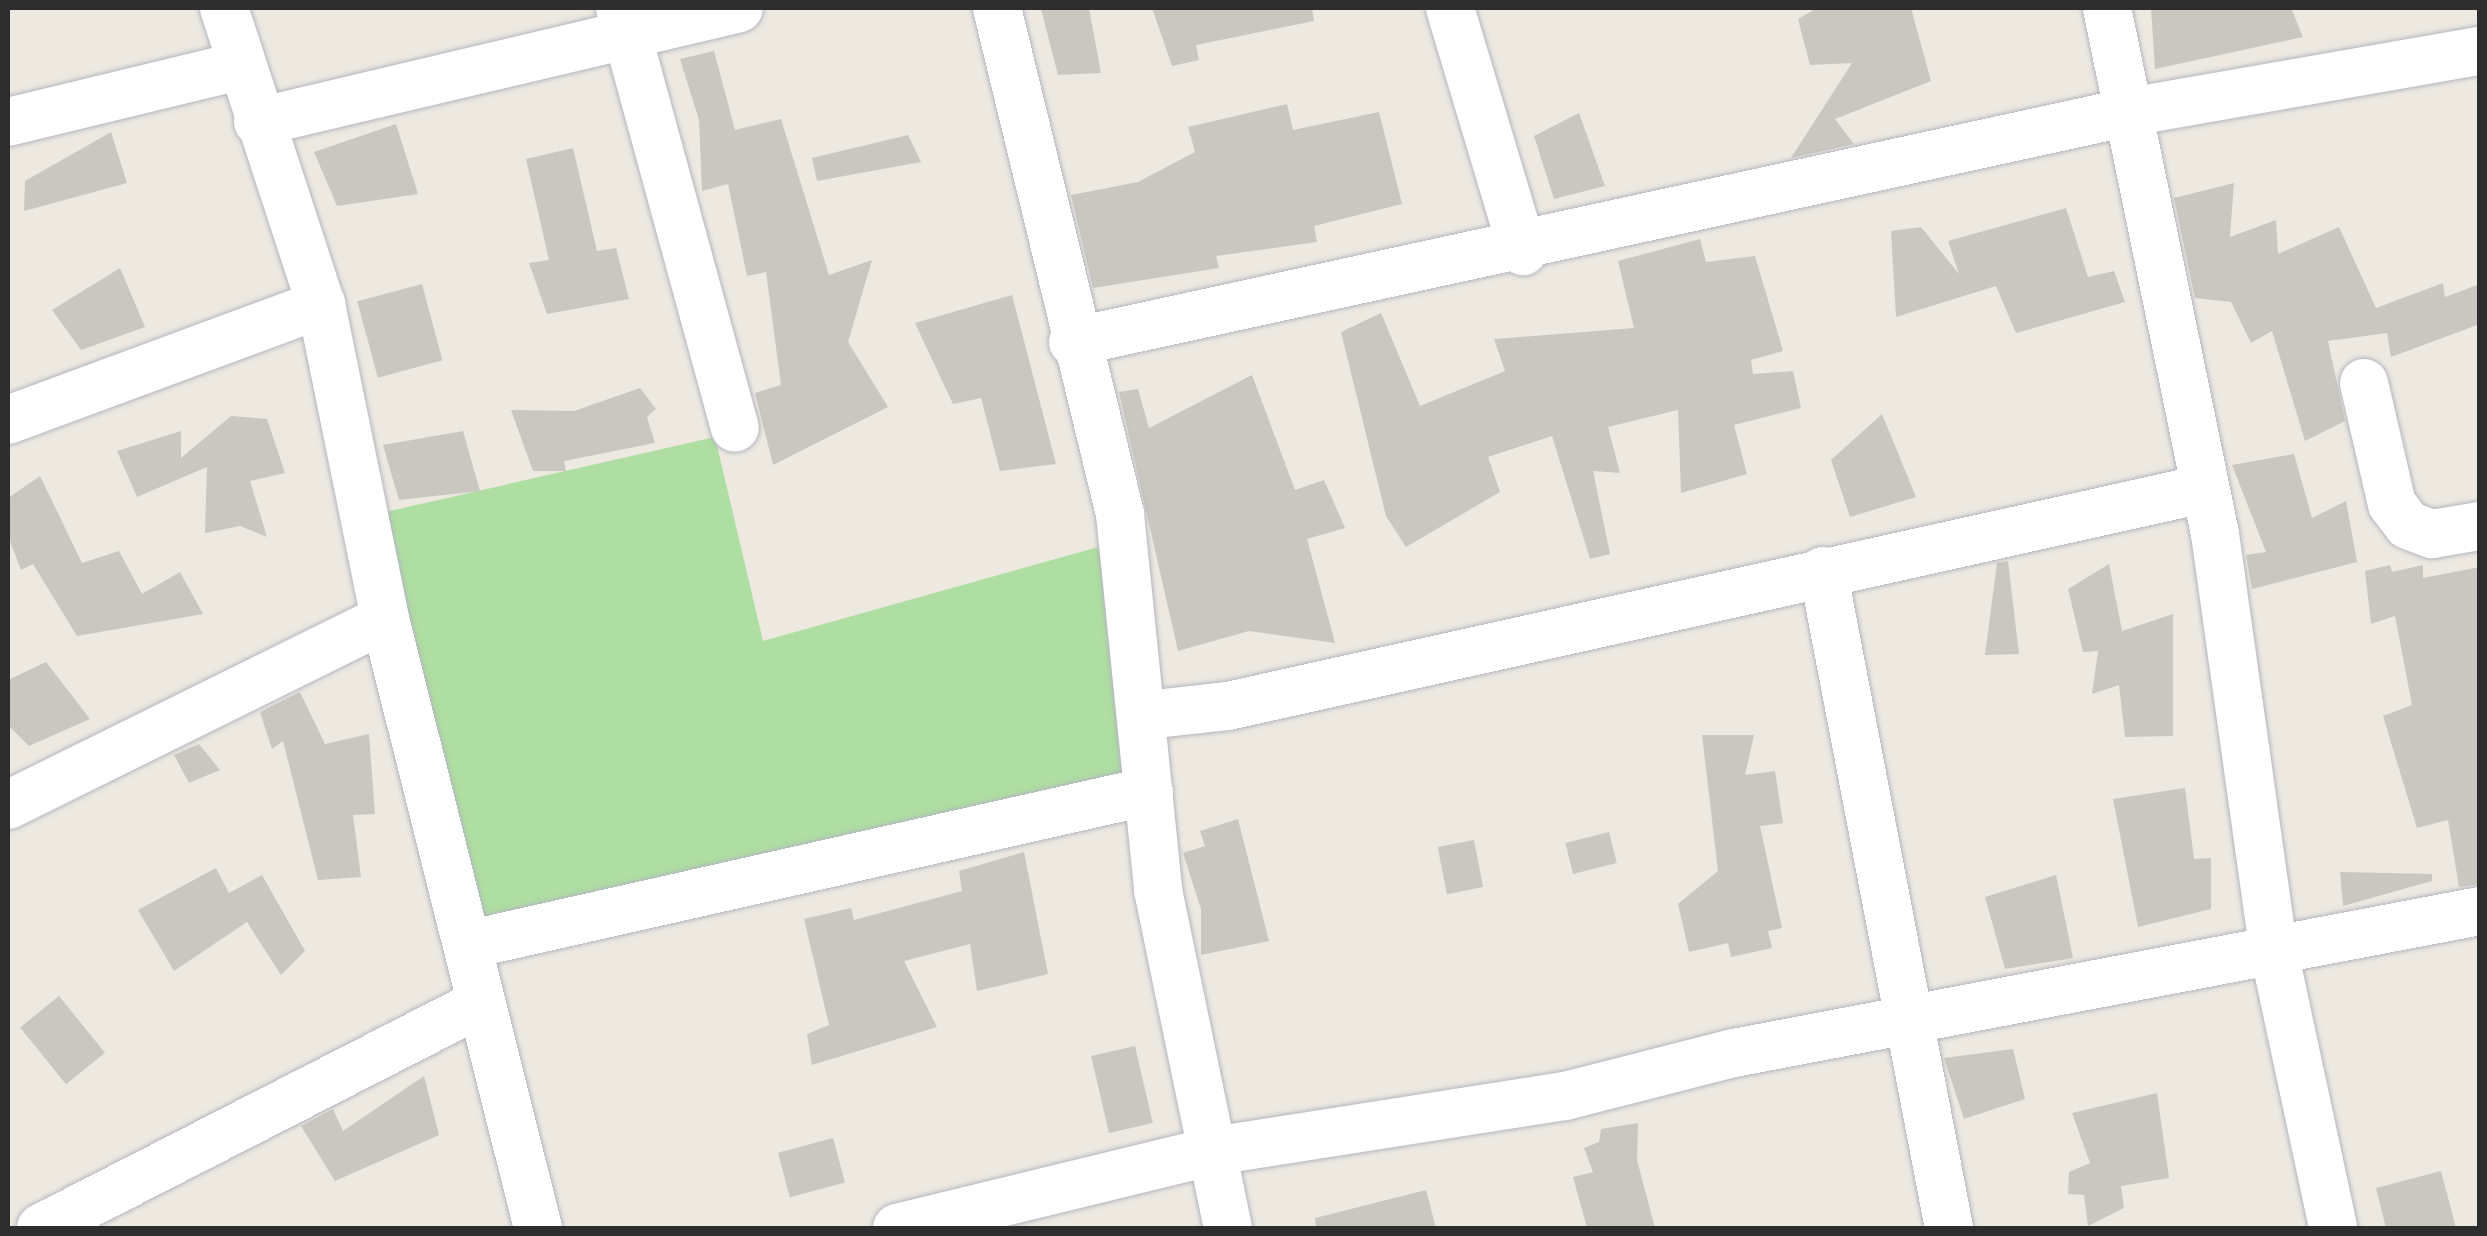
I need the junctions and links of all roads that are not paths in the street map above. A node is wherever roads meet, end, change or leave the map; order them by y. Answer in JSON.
{"nodes":[{"id":1,"x":224,"y":8,"type":"edge"},
{"id":2,"x":740,"y":8,"type":"edge"},
{"id":3,"x":997,"y":8,"type":"edge"},
{"id":4,"x":1450,"y":8,"type":"edge"},
{"id":5,"x":2107,"y":8,"type":"edge"},
{"id":6,"x":624,"y":21,"type":"edge"},
{"id":7,"x":2480,"y":51,"type":"edge"},
{"id":8,"x":239,"y":66,"type":"junction"},
{"id":9,"x":2129,"y":112,"type":"junction"},
{"id":10,"x":8,"y":122,"type":"edge"},
{"id":11,"x":258,"y":122,"type":"junction"},
{"id":12,"x":1523,"y":251,"type":"junction"},
{"id":13,"x":321,"y":304,"type":"junction"},
{"id":14,"x":1073,"y":342,"type":"junction"},
{"id":15,"x":2364,"y":384,"type":"dead end"},
{"id":16,"x":8,"y":420,"type":"edge"},
{"id":17,"x":736,"y":428,"type":"dead end"},
{"id":18,"x":2203,"y":488,"type":"junction"},
{"id":19,"x":2480,"y":526,"type":"edge"},
{"id":20,"x":1823,"y":572,"type":"junction"},
{"id":21,"x":386,"y":618,"type":"junction"},
{"id":22,"x":1146,"y":715,"type":"junction"},
{"id":23,"x":1149,"y":791,"type":"junction"},
{"id":24,"x":8,"y":804,"type":"edge"},
{"id":25,"x":2480,"y":911,"type":"edge"},
{"id":26,"x":467,"y":945,"type":"junction"},
{"id":27,"x":2273,"y":948,"type":"junction"},
{"id":28,"x":480,"y":1004,"type":"junction"},
{"id":29,"x":1912,"y":1020,"type":"junction"},
{"id":30,"x":1213,"y":1151,"type":"junction"},
{"id":31,"x":41,"y":1228,"type":"edge"},
{"id":32,"x":538,"y":1228,"type":"edge"},
{"id":33,"x":897,"y":1228,"type":"edge"},
{"id":34,"x":1228,"y":1228,"type":"edge"},
{"id":35,"x":1950,"y":1228,"type":"edge"},
{"id":36,"x":2333,"y":1228,"type":"edge"}],
"edges":[{"from":1,"to":8,"type":"street"},
{"from":2,"to":6,"type":"street"},
{"from":3,"to":14,"type":"street"},
{"from":4,"to":12,"type":"street"},
{"from":5,"to":9,"type":"street"},
{"from":6,"to":11,"type":"street"},
{"from":6,"to":17,"type":"street"},
{"from":7,"to":9,"type":"street"},
{"from":8,"to":10,"type":"street"},
{"from":8,"to":11,"type":"street"},
{"from":9,"to":12,"type":"street"},
{"from":9,"to":18,"type":"street"},
{"from":11,"to":13,"type":"street"},
{"from":12,"to":14,"type":"street"},
{"from":13,"to":16,"type":"street"},
{"from":13,"to":21,"type":"street"},
{"from":14,"to":22,"type":"street"},
{"from":15,"to":19,"type":"street"},
{"from":18,"to":20,"type":"street"},
{"from":18,"to":27,"type":"street"},
{"from":20,"to":22,"type":"street"},
{"from":20,"to":29,"type":"street"},
{"from":21,"to":24,"type":"street"},
{"from":21,"to":26,"type":"street"},
{"from":22,"to":23,"type":"street"},
{"from":23,"to":26,"type":"street"},
{"from":23,"to":30,"type":"street"},
{"from":25,"to":27,"type":"street"},
{"from":26,"to":28,"type":"street"},
{"from":27,"to":29,"type":"street"},
{"from":27,"to":36,"type":"street"},
{"from":28,"to":31,"type":"street"},
{"from":28,"to":32,"type":"street"},
{"from":29,"to":30,"type":"street"},
{"from":29,"to":35,"type":"street"},
{"from":30,"to":33,"type":"street"},
{"from":30,"to":34,"type":"street"}]}
